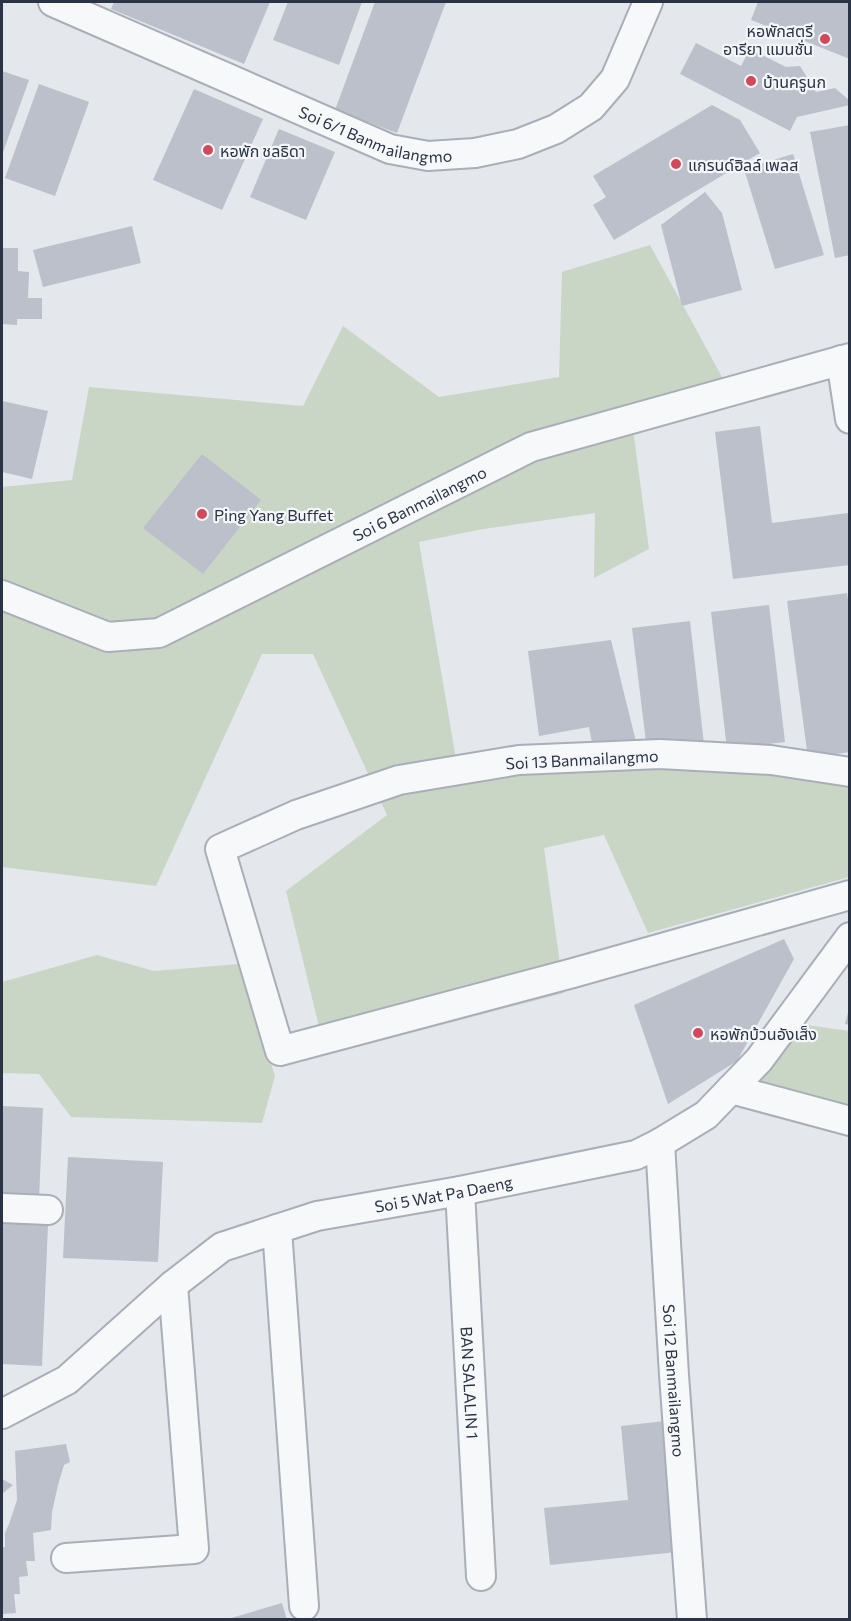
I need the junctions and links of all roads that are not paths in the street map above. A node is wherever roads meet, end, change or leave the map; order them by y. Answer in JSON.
{"nodes":[{"id":1,"x":53,"y":2,"type":"edge"},
{"id":2,"x":648,"y":2,"type":"edge"},
{"id":3,"x":845,"y":359,"type":"edge"},
{"id":4,"x":849,"y":419,"type":"edge"},
{"id":5,"x":2,"y":595,"type":"edge"},
{"id":6,"x":849,"y":772,"type":"edge"},
{"id":7,"x":849,"y":895,"type":"edge"},
{"id":8,"x":849,"y":937,"type":"edge"},
{"id":9,"x":731,"y":1089,"type":"junction"},
{"id":10,"x":849,"y":1121,"type":"edge"},
{"id":11,"x":660,"y":1143,"type":"junction"},
{"id":12,"x":460,"y":1191,"type":"junction"},
{"id":13,"x":2,"y":1208,"type":"edge"},
{"id":14,"x":48,"y":1210,"type":"dead end"},
{"id":15,"x":277,"y":1229,"type":"junction"},
{"id":16,"x":173,"y":1285,"type":"junction"},
{"id":17,"x":2,"y":1414,"type":"edge"},
{"id":18,"x":66,"y":1558,"type":"dead end"},
{"id":19,"x":481,"y":1576,"type":"dead end"},
{"id":20,"x":303,"y":1606,"type":"dead end"},
{"id":21,"x":692,"y":1620,"type":"edge"}],
"edges":[{"from":1,"to":2,"type":"street","name":"Soi 6/1 Banmailangmo"},
{"from":3,"to":4,"type":"street"},
{"from":3,"to":5,"type":"street","name":"Soi 6 Banmailangmo"},
{"from":6,"to":7,"type":"street","name":"Soi 13 Banmailangmo"},
{"from":8,"to":9,"type":"street","name":"Soi 5 Wat Pa Daeng"},
{"from":9,"to":10,"type":"street"},
{"from":9,"to":11,"type":"street","name":"Soi 5 Wat Pa Daeng"},
{"from":11,"to":12,"type":"street","name":"Soi 5 Wat Pa Daeng"},
{"from":11,"to":21,"type":"street","name":"Soi 12 Banmailangmo"},
{"from":12,"to":15,"type":"street","name":"Soi 5 Wat Pa Daeng"},
{"from":12,"to":19,"type":"street","name":"BAN SALALIN 1"},
{"from":13,"to":14,"type":"street"},
{"from":15,"to":16,"type":"street","name":"Soi 5 Wat Pa Daeng"},
{"from":15,"to":20,"type":"street"},
{"from":16,"to":17,"type":"street","name":"Soi 5 Wat Pa Daeng"},
{"from":16,"to":18,"type":"street"}]}
